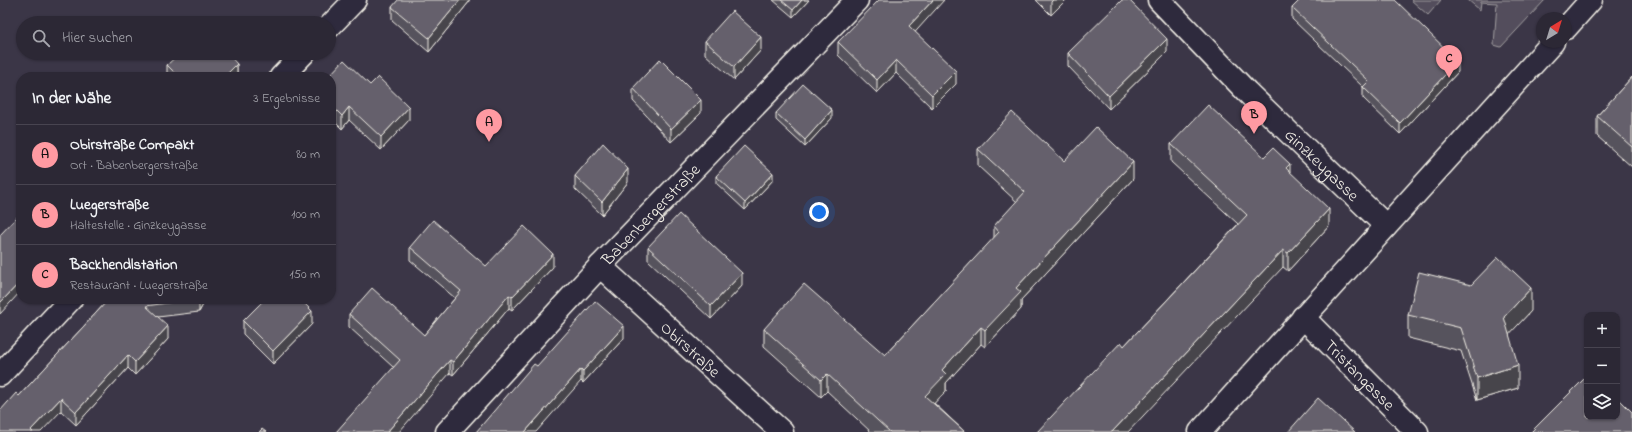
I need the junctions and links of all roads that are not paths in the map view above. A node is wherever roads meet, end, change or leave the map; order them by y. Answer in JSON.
{"nodes":[{"id":1,"x":355,"y":0,"type":"edge"},
{"id":2,"x":857,"y":0,"type":"edge"},
{"id":3,"x":1159,"y":0,"type":"edge"},
{"id":4,"x":1591,"y":0,"type":"edge"},
{"id":5,"x":336,"y":20,"type":"edge"},
{"id":6,"x":1572,"y":21,"type":"edge"},
{"id":7,"x":1548,"y":48,"type":"edge"},
{"id":8,"x":297,"y":60,"type":"edge"},
{"id":9,"x":286,"y":72,"type":"edge"},
{"id":10,"x":1386,"y":226,"type":"junction"},
{"id":11,"x":600,"y":266,"type":"junction"},
{"id":12,"x":66,"y":304,"type":"edge"},
{"id":13,"x":1303,"y":317,"type":"junction"},
{"id":14,"x":0,"y":375,"type":"edge"},
{"id":15,"x":447,"y":432,"type":"edge"},
{"id":16,"x":782,"y":432,"type":"edge"},
{"id":17,"x":1200,"y":432,"type":"edge"},
{"id":18,"x":1417,"y":432,"type":"edge"}],
"edges":[{"from":1,"to":5,"type":"street"},
{"from":2,"to":11,"type":"street","name":"Babenbergerstraße"},
{"from":3,"to":10,"type":"street","name":"Ginzkeygasse"},
{"from":4,"to":6,"type":"street"},
{"from":7,"to":10,"type":"street"},
{"from":8,"to":9,"type":"street"},
{"from":10,"to":13,"type":"street"},
{"from":11,"to":15,"type":"street","name":"Babenbergerstraße"},
{"from":11,"to":16,"type":"street","name":"Obirstraße"},
{"from":12,"to":14,"type":"street"},
{"from":13,"to":17,"type":"street"},
{"from":13,"to":18,"type":"street","name":"Tristangasse"}]}
